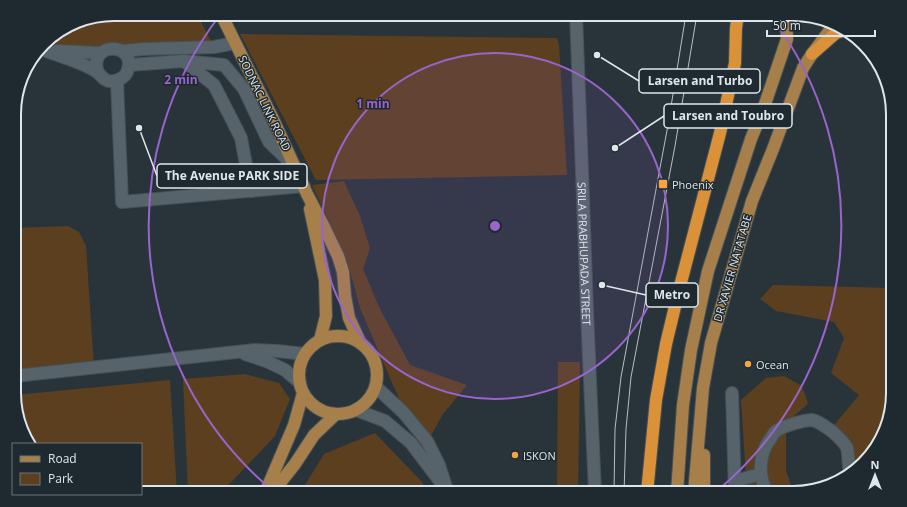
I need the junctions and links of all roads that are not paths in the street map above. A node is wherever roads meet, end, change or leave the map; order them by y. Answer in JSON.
{"nodes":[{"id":1,"x":224,"y":21,"type":"edge"},
{"id":2,"x":576,"y":21,"type":"edge"},
{"id":3,"x":737,"y":21,"type":"edge"},
{"id":4,"x":786,"y":21,"type":"edge"},
{"id":5,"x":831,"y":29,"type":"edge"},
{"id":6,"x":838,"y":32,"type":"edge"},
{"id":7,"x":235,"y":42,"type":"junction"},
{"id":8,"x":46,"y":51,"type":"edge"},
{"id":9,"x":122,"y":51,"type":"junction"},
{"id":10,"x":45,"y":52,"type":"edge"},
{"id":11,"x":101,"y":53,"type":"junction"},
{"id":12,"x":812,"y":54,"type":"junction"},
{"id":13,"x":184,"y":61,"type":"junction"},
{"id":14,"x":129,"y":64,"type":"junction"},
{"id":15,"x":214,"y":64,"type":"junction"},
{"id":16,"x":98,"y":73,"type":"junction"},
{"id":17,"x":117,"y":81,"type":"junction"},
{"id":18,"x":296,"y":168,"type":"junction"},
{"id":19,"x":306,"y":190,"type":"junction"},
{"id":20,"x":250,"y":191,"type":"junction"},
{"id":21,"x":320,"y":340,"type":"junction"},
{"id":22,"x":360,"y":342,"type":"junction"},
{"id":23,"x":238,"y":352,"type":"junction"},
{"id":24,"x":305,"y":354,"type":"junction"},
{"id":25,"x":21,"y":375,"type":"edge"},
{"id":26,"x":376,"y":387,"type":"junction"},
{"id":27,"x":301,"y":388,"type":"junction"},
{"id":28,"x":703,"y":388,"type":"junction"},
{"id":29,"x":732,"y":393,"type":"dead end"},
{"id":30,"x":356,"y":410,"type":"junction"},
{"id":31,"x":336,"y":414,"type":"junction"},
{"id":32,"x":849,"y":468,"type":"edge"},
{"id":33,"x":761,"y":474,"type":"junction"},
{"id":34,"x":268,"y":486,"type":"edge"},
{"id":35,"x":278,"y":486,"type":"edge"},
{"id":36,"x":443,"y":486,"type":"edge"},
{"id":37,"x":445,"y":486,"type":"edge"},
{"id":38,"x":595,"y":486,"type":"edge"},
{"id":39,"x":648,"y":486,"type":"edge"},
{"id":40,"x":678,"y":486,"type":"edge"},
{"id":41,"x":695,"y":486,"type":"edge"},
{"id":42,"x":704,"y":486,"type":"edge"},
{"id":43,"x":735,"y":486,"type":"edge"},
{"id":44,"x":737,"y":486,"type":"edge"},
{"id":45,"x":764,"y":486,"type":"edge"}],
"edges":[{"from":1,"to":7,"type":"main road","name":"SODNAC LINK ROAD"},
{"from":2,"to":38,"type":"street","name":"SRILA PRABHUPADA STREET"},
{"from":3,"to":39,"type":"highway"},
{"from":4,"to":40,"type":"main road"},
{"from":5,"to":12,"type":"main road","name":"DR XAVIER NATATABE"},
{"from":6,"to":12,"type":"highway"},
{"from":7,"to":9,"type":"street"},
{"from":7,"to":15,"type":"street"},
{"from":7,"to":18,"type":"main road","name":"SODNAC LINK ROAD"},
{"from":8,"to":11,"type":"street"},
{"from":9,"to":11,"type":"street"},
{"from":9,"to":14,"type":"street"},
{"from":10,"to":16,"type":"street"},
{"from":11,"to":16,"type":"street"},
{"from":12,"to":28,"type":"main road","name":"DR XAVIER NATATABE"},
{"from":13,"to":14,"type":"street"},
{"from":13,"to":15,"type":"street"},
{"from":13,"to":20,"type":"street"},
{"from":14,"to":17,"type":"street"},
{"from":15,"to":18,"type":"street"},
{"from":16,"to":17,"type":"street"},
{"from":17,"to":20,"type":"street"},
{"from":18,"to":19,"type":"main road","name":"SODNAC LINK ROAD"},
{"from":19,"to":20,"type":"street"},
{"from":19,"to":21,"type":"main road","name":"SODNAC LINK ROAD"},
{"from":19,"to":22,"type":"main road","name":"SODNAC LINK ROAD"},
{"from":21,"to":22,"type":"main road"},
{"from":21,"to":24,"type":"main road"},
{"from":22,"to":26,"type":"main road"},
{"from":23,"to":24,"type":"street"},
{"from":23,"to":25,"type":"street"},
{"from":23,"to":27,"type":"street"},
{"from":24,"to":27,"type":"main road"},
{"from":26,"to":30,"type":"main road"},
{"from":26,"to":37,"type":"street"},
{"from":27,"to":31,"type":"main road"},
{"from":27,"to":34,"type":"main road"},
{"from":28,"to":41,"type":"main road","name":"DR XAVIER NATATABE"},
{"from":28,"to":42,"type":"main road"},
{"from":29,"to":43,"type":"street"},
{"from":30,"to":31,"type":"main road"},
{"from":30,"to":36,"type":"street"},
{"from":31,"to":35,"type":"main road"},
{"from":32,"to":33,"type":"street"},
{"from":33,"to":44,"type":"street"},
{"from":33,"to":45,"type":"street"}]}
